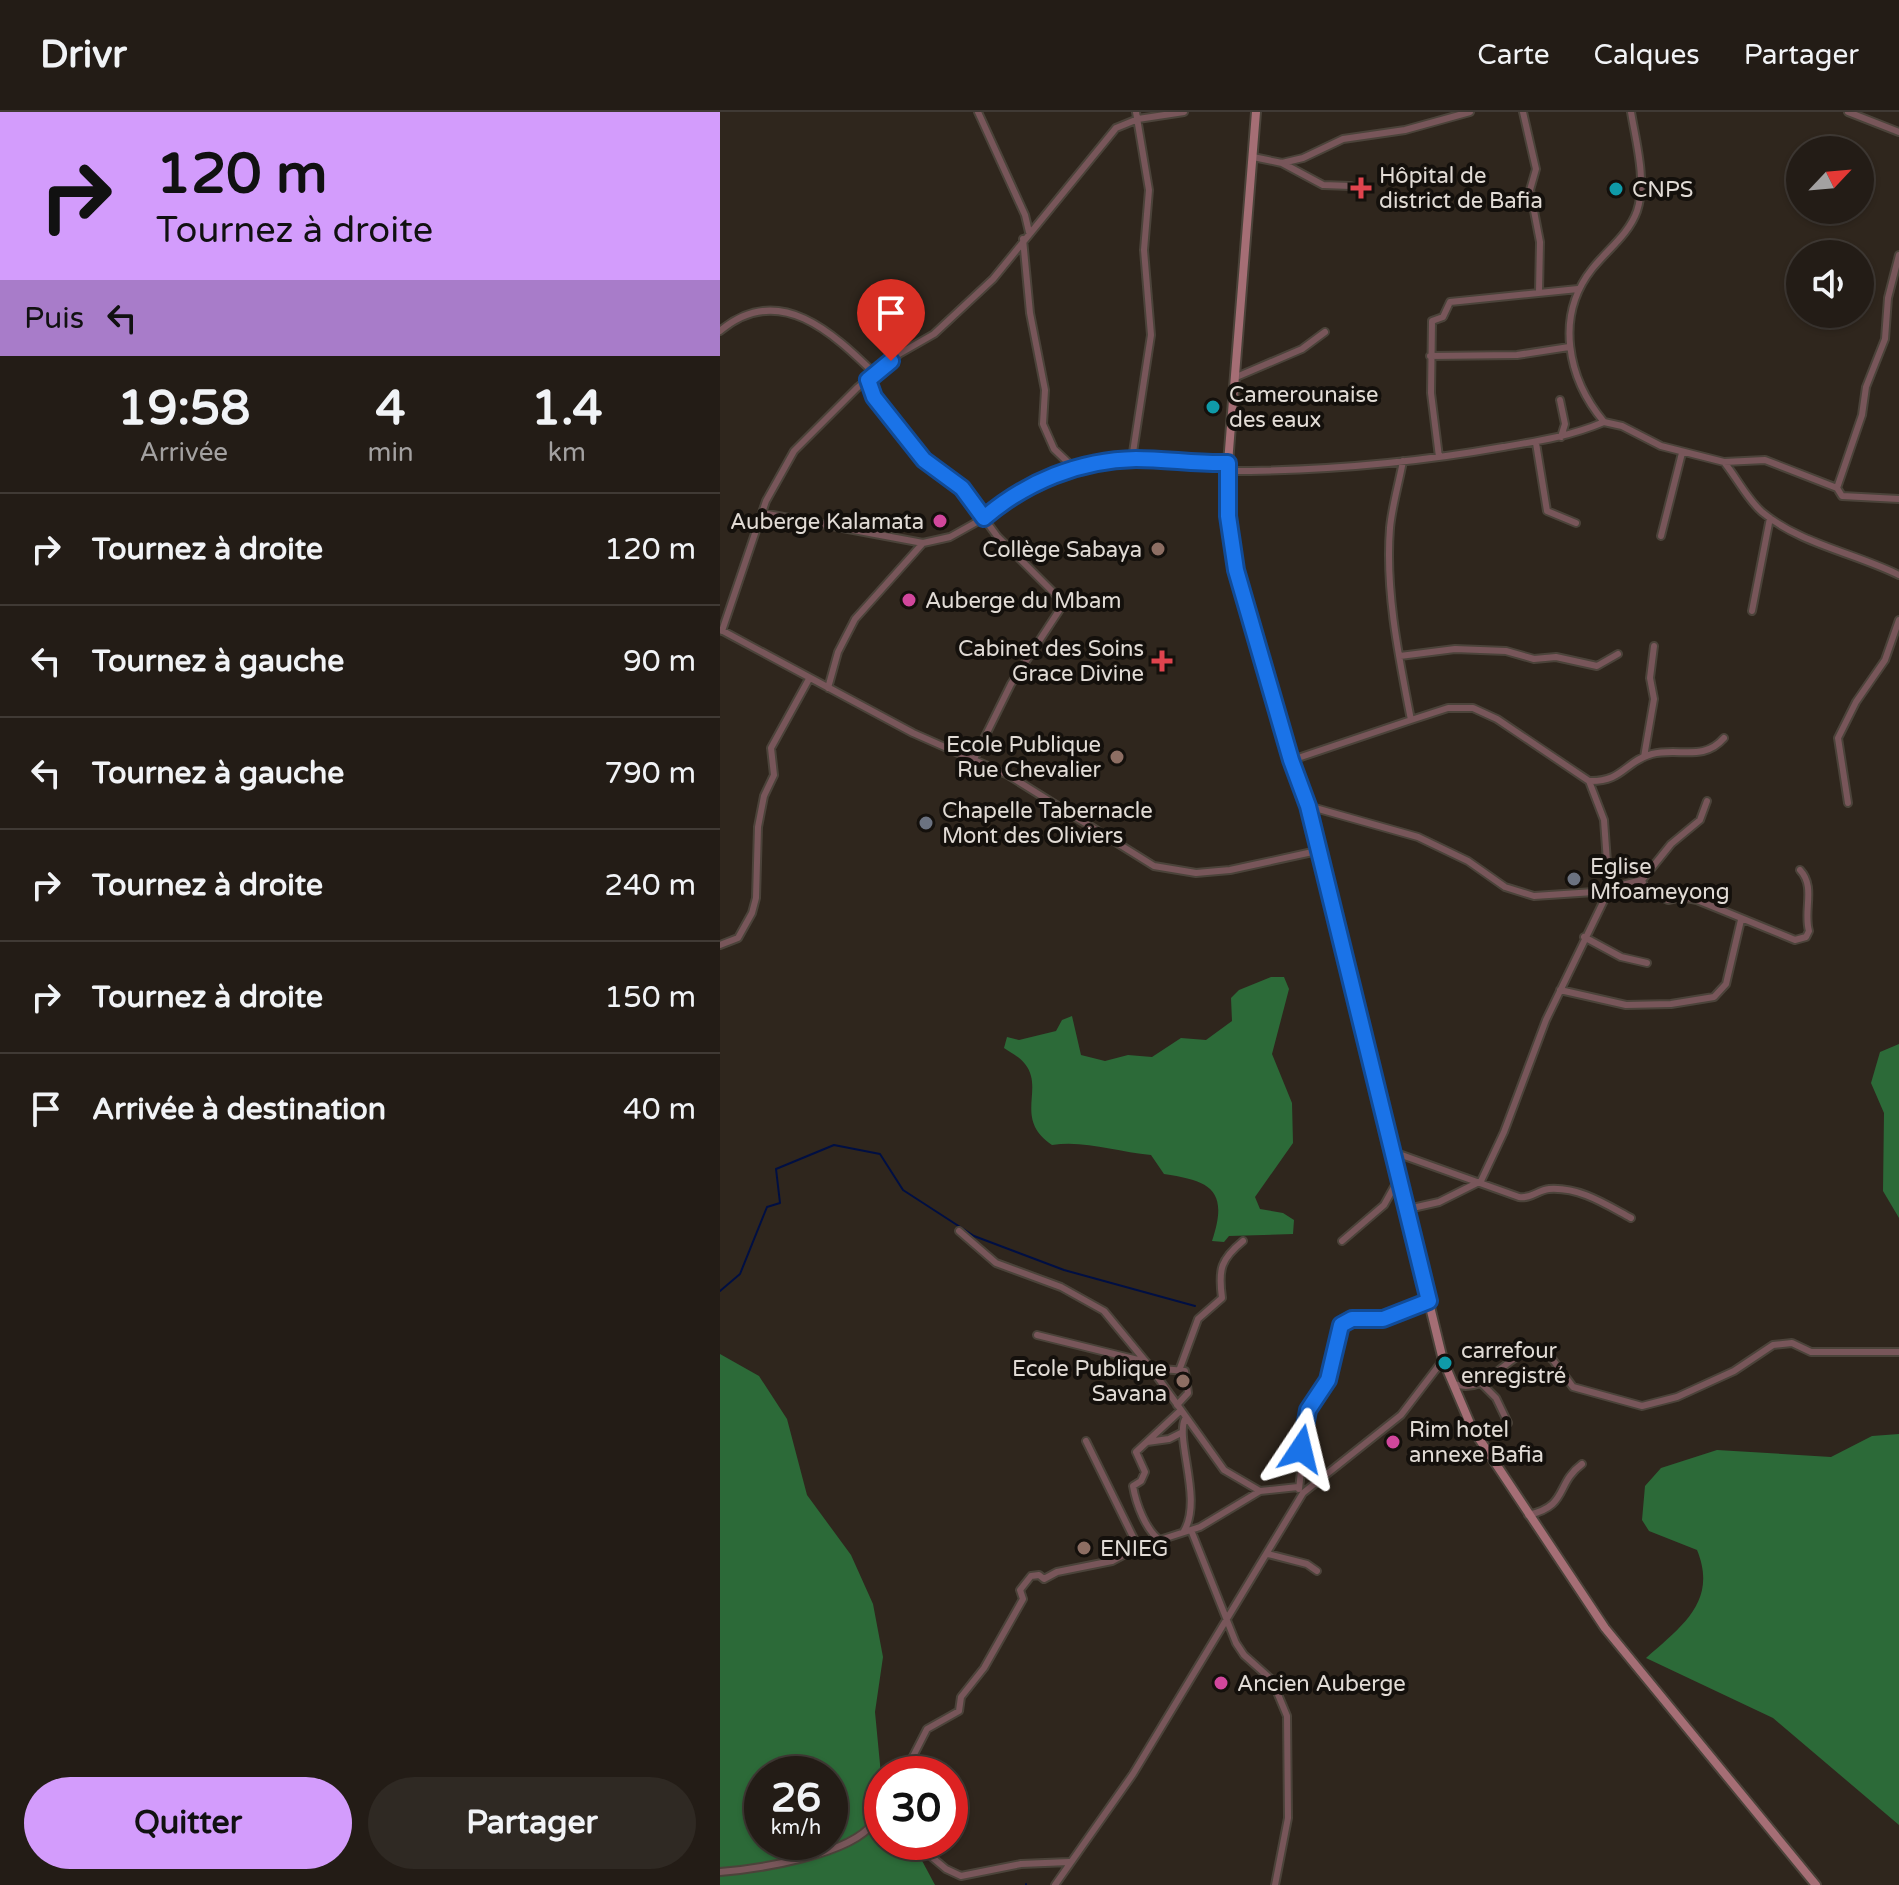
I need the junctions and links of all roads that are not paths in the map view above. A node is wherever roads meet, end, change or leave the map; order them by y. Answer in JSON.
{"nodes":[{"id":1,"x":978,"y":112,"type":"edge"},
{"id":2,"x":1184,"y":112,"type":"edge"},
{"id":3,"x":1256,"y":112,"type":"edge"},
{"id":4,"x":1470,"y":112,"type":"edge"},
{"id":5,"x":1523,"y":112,"type":"edge"},
{"id":6,"x":1631,"y":112,"type":"edge"},
{"id":7,"x":1848,"y":112,"type":"edge"},
{"id":8,"x":1137,"y":116,"type":"edge"},
{"id":9,"x":1899,"y":132,"type":"edge"},
{"id":10,"x":1253,"y":157,"type":"junction"},
{"id":11,"x":1282,"y":163,"type":"junction"},
{"id":12,"x":1351,"y":186,"type":"dead end"},
{"id":13,"x":1025,"y":215,"type":"junction"},
{"id":14,"x":1046,"y":215,"type":"junction"},
{"id":15,"x":1029,"y":232,"type":"junction"},
{"id":16,"x":1023,"y":239,"type":"junction"},
{"id":17,"x":1899,"y":255,"type":"edge"},
{"id":18,"x":1578,"y":289,"type":"junction"},
{"id":19,"x":1539,"y":292,"type":"junction"},
{"id":20,"x":720,"y":331,"type":"edge"},
{"id":21,"x":1325,"y":332,"type":"dead end"},
{"id":22,"x":1569,"y":347,"type":"junction"},
{"id":23,"x":1430,"y":356,"type":"junction"},
{"id":24,"x":876,"y":375,"type":"junction"},
{"id":25,"x":1234,"y":378,"type":"junction"},
{"id":26,"x":868,"y":380,"type":"junction"},
{"id":27,"x":1560,"y":400,"type":"dead end"},
{"id":28,"x":1604,"y":422,"type":"junction"},
{"id":29,"x":1561,"y":437,"type":"junction"},
{"id":30,"x":1536,"y":443,"type":"junction"},
{"id":31,"x":1682,"y":453,"type":"junction"},
{"id":32,"x":1439,"y":457,"type":"junction"},
{"id":33,"x":1132,"y":459,"type":"junction"},
{"id":34,"x":1403,"y":461,"type":"junction"},
{"id":35,"x":1724,"y":462,"type":"junction"},
{"id":36,"x":1228,"y":467,"type":"junction"},
{"id":37,"x":1074,"y":468,"type":"junction"},
{"id":38,"x":1837,"y":488,"type":"junction"},
{"id":39,"x":1899,"y":499,"type":"edge"},
{"id":40,"x":762,"y":513,"type":"junction"},
{"id":41,"x":984,"y":518,"type":"junction"},
{"id":42,"x":1770,"y":518,"type":"junction"},
{"id":43,"x":1576,"y":523,"type":"dead end"},
{"id":44,"x":1661,"y":536,"type":"dead end"},
{"id":45,"x":923,"y":543,"type":"junction"},
{"id":46,"x":1899,"y":575,"type":"edge"},
{"id":47,"x":1752,"y":611,"type":"dead end"},
{"id":48,"x":1899,"y":620,"type":"edge"},
{"id":49,"x":721,"y":630,"type":"edge"},
{"id":50,"x":1654,"y":646,"type":"dead end"},
{"id":51,"x":1618,"y":654,"type":"dead end"},
{"id":52,"x":1400,"y":656,"type":"junction"},
{"id":53,"x":809,"y":679,"type":"junction"},
{"id":54,"x":828,"y":688,"type":"junction"},
{"id":55,"x":1411,"y":720,"type":"junction"},
{"id":56,"x":1724,"y":738,"type":"dead end"},
{"id":57,"x":1644,"y":757,"type":"junction"},
{"id":58,"x":974,"y":759,"type":"junction"},
{"id":59,"x":1291,"y":760,"type":"junction"},
{"id":60,"x":1589,"y":781,"type":"junction"},
{"id":61,"x":1707,"y":801,"type":"dead end"},
{"id":62,"x":1848,"y":803,"type":"dead end"},
{"id":63,"x":1308,"y":806,"type":"junction"},
{"id":64,"x":1317,"y":851,"type":"junction"},
{"id":65,"x":1800,"y":870,"type":"dead end"},
{"id":66,"x":1642,"y":880,"type":"junction"},
{"id":67,"x":1609,"y":890,"type":"junction"},
{"id":68,"x":1741,"y":920,"type":"junction"},
{"id":69,"x":1584,"y":937,"type":"junction"},
{"id":70,"x":720,"y":945,"type":"edge"},
{"id":71,"x":1647,"y":963,"type":"dead end"},
{"id":72,"x":1560,"y":990,"type":"junction"},
{"id":73,"x":1396,"y":1153,"type":"junction"},
{"id":74,"x":1400,"y":1172,"type":"junction"},
{"id":75,"x":1481,"y":1181,"type":"junction"},
{"id":76,"x":1408,"y":1209,"type":"junction"},
{"id":77,"x":1631,"y":1218,"type":"dead end"},
{"id":78,"x":959,"y":1231,"type":"dead end"},
{"id":79,"x":1243,"y":1241,"type":"dead end"},
{"id":80,"x":1342,"y":1241,"type":"dead end"},
{"id":81,"x":1429,"y":1301,"type":"junction"},
{"id":82,"x":1037,"y":1335,"type":"dead end"},
{"id":83,"x":1899,"y":1352,"type":"edge"},
{"id":84,"x":1443,"y":1360,"type":"junction"},
{"id":85,"x":1142,"y":1361,"type":"junction"},
{"id":86,"x":1151,"y":1368,"type":"junction"},
{"id":87,"x":1180,"y":1368,"type":"junction"},
{"id":88,"x":1451,"y":1383,"type":"junction"},
{"id":89,"x":1481,"y":1383,"type":"junction"},
{"id":90,"x":1179,"y":1408,"type":"junction"},
{"id":91,"x":1185,"y":1419,"type":"junction"},
{"id":92,"x":1508,"y":1423,"type":"dead end"},
{"id":93,"x":1181,"y":1433,"type":"junction"},
{"id":94,"x":1086,"y":1441,"type":"dead end"},
{"id":95,"x":1146,"y":1442,"type":"junction"},
{"id":96,"x":1582,"y":1464,"type":"dead end"},
{"id":97,"x":1300,"y":1490,"type":"junction"},
{"id":98,"x":1260,"y":1491,"type":"junction"},
{"id":99,"x":1528,"y":1515,"type":"junction"},
{"id":100,"x":1188,"y":1531,"type":"junction"},
{"id":101,"x":1161,"y":1541,"type":"junction"},
{"id":102,"x":1138,"y":1547,"type":"junction"},
{"id":103,"x":1268,"y":1554,"type":"junction"},
{"id":104,"x":1317,"y":1571,"type":"dead end"},
{"id":105,"x":1228,"y":1621,"type":"junction"},
{"id":106,"x":913,"y":1756,"type":"edge"},
{"id":107,"x":864,"y":1832,"type":"edge"},
{"id":108,"x":935,"y":1860,"type":"edge"},
{"id":109,"x":1069,"y":1862,"type":"junction"},
{"id":110,"x":720,"y":1872,"type":"edge"},
{"id":111,"x":1055,"y":1885,"type":"edge"},
{"id":112,"x":1275,"y":1885,"type":"edge"},
{"id":113,"x":1816,"y":1885,"type":"edge"}],
"edges":[{"from":1,"to":13,"type":"street"},
{"from":2,"to":8,"type":"street"},
{"from":3,"to":10,"type":"main road"},
{"from":4,"to":11,"type":"street"},
{"from":5,"to":19,"type":"street"},
{"from":6,"to":18,"type":"street"},
{"from":7,"to":9,"type":"street"},
{"from":8,"to":14,"type":"street"},
{"from":8,"to":33,"type":"street"},
{"from":10,"to":11,"type":"street"},
{"from":10,"to":25,"type":"main road"},
{"from":11,"to":12,"type":"street"},
{"from":13,"to":14,"type":"street"},
{"from":13,"to":15,"type":"street"},
{"from":14,"to":15,"type":"street"},
{"from":15,"to":16,"type":"street"},
{"from":16,"to":24,"type":"street"},
{"from":16,"to":37,"type":"street"},
{"from":17,"to":38,"type":"street"},
{"from":18,"to":19,"type":"street"},
{"from":18,"to":22,"type":"street"},
{"from":19,"to":23,"type":"street"},
{"from":20,"to":24,"type":"street"},
{"from":21,"to":25,"type":"street"},
{"from":22,"to":23,"type":"street"},
{"from":22,"to":28,"type":"street"},
{"from":23,"to":32,"type":"street"},
{"from":24,"to":26,"type":"street"},
{"from":25,"to":36,"type":"main road"},
{"from":26,"to":40,"type":"street"},
{"from":26,"to":41,"type":"street"},
{"from":27,"to":29,"type":"street"},
{"from":28,"to":29,"type":"street"},
{"from":28,"to":31,"type":"street"},
{"from":29,"to":30,"type":"street"},
{"from":30,"to":32,"type":"street"},
{"from":30,"to":43,"type":"street"},
{"from":31,"to":35,"type":"street"},
{"from":31,"to":44,"type":"street"},
{"from":32,"to":34,"type":"street"},
{"from":33,"to":36,"type":"street"},
{"from":33,"to":37,"type":"street"},
{"from":34,"to":36,"type":"street"},
{"from":34,"to":52,"type":"street"},
{"from":35,"to":38,"type":"street"},
{"from":35,"to":42,"type":"street"},
{"from":36,"to":59,"type":"main road"},
{"from":37,"to":41,"type":"street"},
{"from":38,"to":39,"type":"street"},
{"from":40,"to":45,"type":"street"},
{"from":40,"to":49,"type":"street"},
{"from":41,"to":45,"type":"street"},
{"from":41,"to":58,"type":"street"},
{"from":42,"to":46,"type":"street"},
{"from":42,"to":47,"type":"street"},
{"from":45,"to":54,"type":"street"},
{"from":48,"to":62,"type":"street"},
{"from":49,"to":53,"type":"street"},
{"from":50,"to":57,"type":"street"},
{"from":51,"to":52,"type":"street"},
{"from":52,"to":55,"type":"street"},
{"from":53,"to":54,"type":"street"},
{"from":53,"to":70,"type":"street"},
{"from":54,"to":58,"type":"street"},
{"from":55,"to":59,"type":"street"},
{"from":55,"to":60,"type":"street"},
{"from":56,"to":57,"type":"street"},
{"from":57,"to":60,"type":"street"},
{"from":58,"to":64,"type":"street"},
{"from":59,"to":63,"type":"main road"},
{"from":60,"to":67,"type":"street"},
{"from":61,"to":66,"type":"street"},
{"from":63,"to":64,"type":"main road"},
{"from":63,"to":67,"type":"street"},
{"from":64,"to":73,"type":"main road"},
{"from":65,"to":68,"type":"street"},
{"from":66,"to":67,"type":"street"},
{"from":66,"to":68,"type":"street"},
{"from":67,"to":69,"type":"street"},
{"from":68,"to":72,"type":"street"},
{"from":69,"to":71,"type":"street"},
{"from":69,"to":72,"type":"street"},
{"from":72,"to":75,"type":"street"},
{"from":73,"to":74,"type":"main road"},
{"from":73,"to":75,"type":"street"},
{"from":74,"to":76,"type":"main road"},
{"from":74,"to":80,"type":"street"},
{"from":75,"to":76,"type":"street"},
{"from":75,"to":77,"type":"street"},
{"from":76,"to":81,"type":"main road"},
{"from":78,"to":85,"type":"street"},
{"from":79,"to":87,"type":"street"},
{"from":81,"to":84,"type":"main road"},
{"from":81,"to":97,"type":"street"},
{"from":82,"to":85,"type":"street"},
{"from":83,"to":89,"type":"street"},
{"from":84,"to":88,"type":"main road"},
{"from":84,"to":97,"type":"street"},
{"from":85,"to":86,"type":"street"},
{"from":86,"to":87,"type":"street"},
{"from":86,"to":90,"type":"street"},
{"from":87,"to":90,"type":"street"},
{"from":88,"to":89,"type":"street"},
{"from":88,"to":99,"type":"main road"},
{"from":89,"to":92,"type":"street"},
{"from":90,"to":91,"type":"street"},
{"from":90,"to":95,"type":"street"},
{"from":91,"to":93,"type":"street"},
{"from":91,"to":98,"type":"street"},
{"from":93,"to":95,"type":"street"},
{"from":93,"to":100,"type":"street"},
{"from":94,"to":102,"type":"street"},
{"from":95,"to":101,"type":"street"},
{"from":96,"to":99,"type":"street"},
{"from":97,"to":98,"type":"street"},
{"from":97,"to":103,"type":"street"},
{"from":98,"to":100,"type":"street"},
{"from":99,"to":113,"type":"main road"},
{"from":100,"to":101,"type":"street"},
{"from":100,"to":105,"type":"street"},
{"from":101,"to":102,"type":"street"},
{"from":102,"to":106,"type":"street"},
{"from":103,"to":104,"type":"street"},
{"from":103,"to":105,"type":"street"},
{"from":105,"to":109,"type":"street"},
{"from":105,"to":112,"type":"street"},
{"from":107,"to":110,"type":"street"},
{"from":108,"to":109,"type":"street"},
{"from":109,"to":111,"type":"street"}]}
